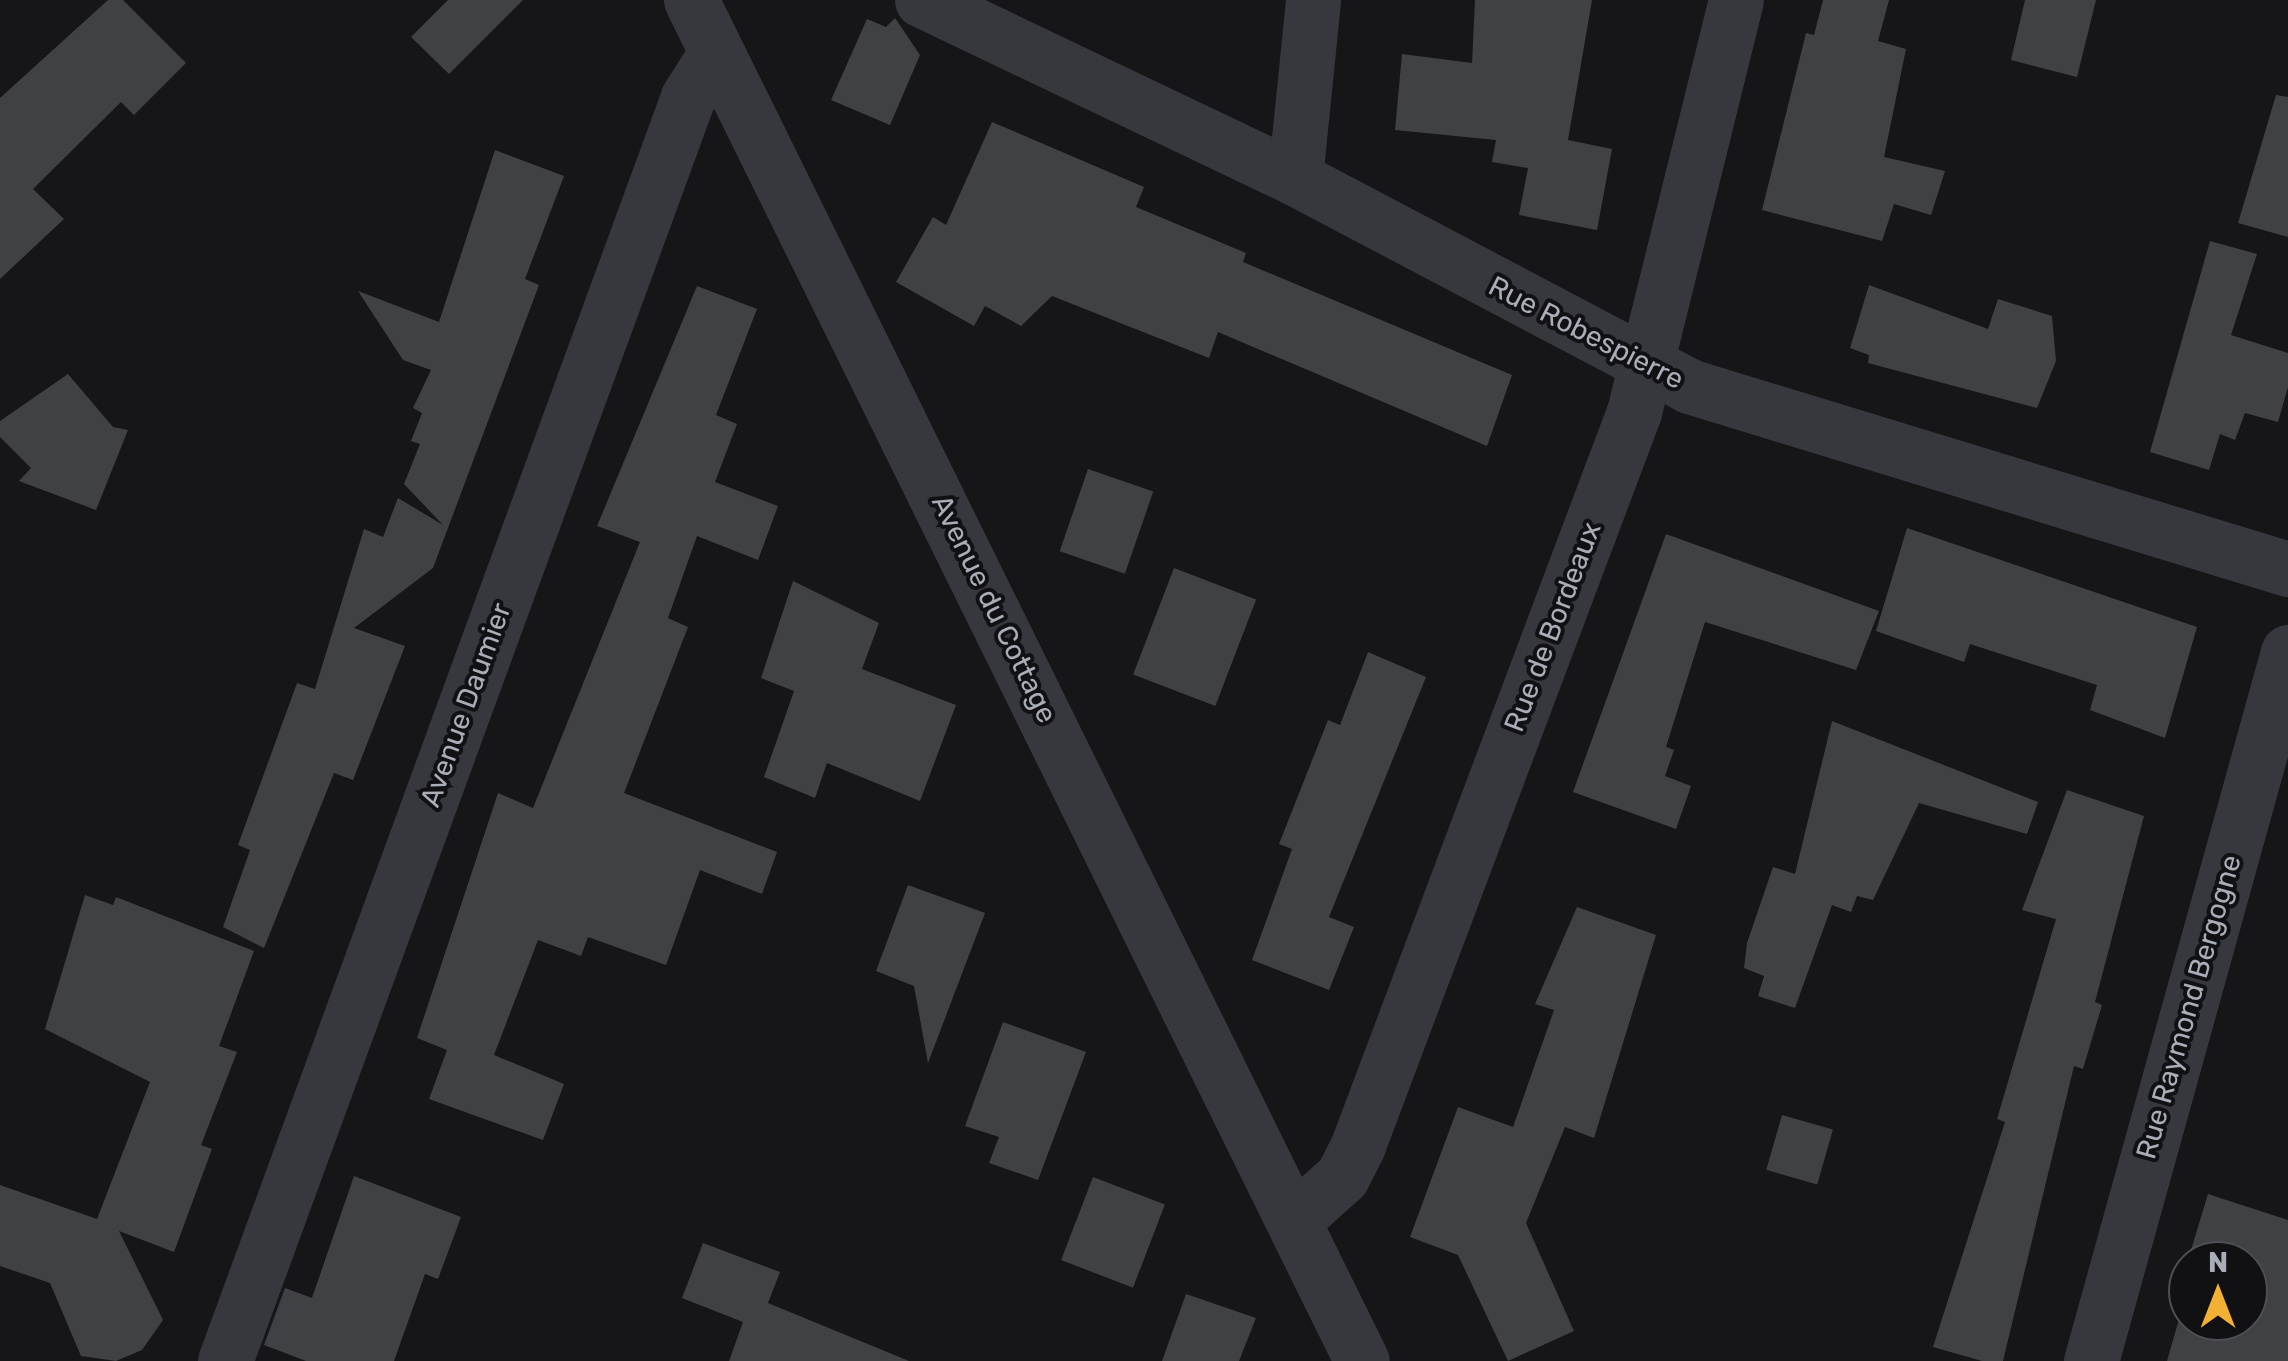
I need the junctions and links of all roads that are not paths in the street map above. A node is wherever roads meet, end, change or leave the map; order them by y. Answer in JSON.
{"nodes":[{"id":1,"x":691,"y":0,"type":"edge"},
{"id":2,"x":922,"y":0,"type":"edge"},
{"id":3,"x":1313,"y":0,"type":"edge"},
{"id":4,"x":1736,"y":0,"type":"edge"},
{"id":5,"x":716,"y":53,"type":"junction"},
{"id":6,"x":1295,"y":178,"type":"junction"},
{"id":7,"x":1647,"y":366,"type":"junction"},
{"id":8,"x":2288,"y":569,"type":"edge"},
{"id":9,"x":2288,"y":652,"type":"edge"},
{"id":10,"x":1294,"y":1220,"type":"junction"},
{"id":11,"x":225,"y":1361,"type":"edge"},
{"id":12,"x":1362,"y":1361,"type":"edge"},
{"id":13,"x":2091,"y":1361,"type":"edge"}],
"edges":[{"from":1,"to":5,"type":"street","name":"Avenue du Cottage"},
{"from":2,"to":6,"type":"street","name":"Rue Robespierre"},
{"from":3,"to":6,"type":"street"},
{"from":4,"to":7,"type":"street","name":"Rue de Bordeaux"},
{"from":5,"to":10,"type":"street","name":"Avenue du Cottage"},
{"from":5,"to":11,"type":"street","name":"Avenue Daumier"},
{"from":6,"to":7,"type":"street","name":"Rue Robespierre"},
{"from":7,"to":8,"type":"street","name":"Rue Robespierre"},
{"from":7,"to":10,"type":"street","name":"Rue de Bordeaux"},
{"from":9,"to":13,"type":"street","name":"Rue Raymond Bergogne"},
{"from":10,"to":12,"type":"street","name":"Avenue du Cottage"}]}
